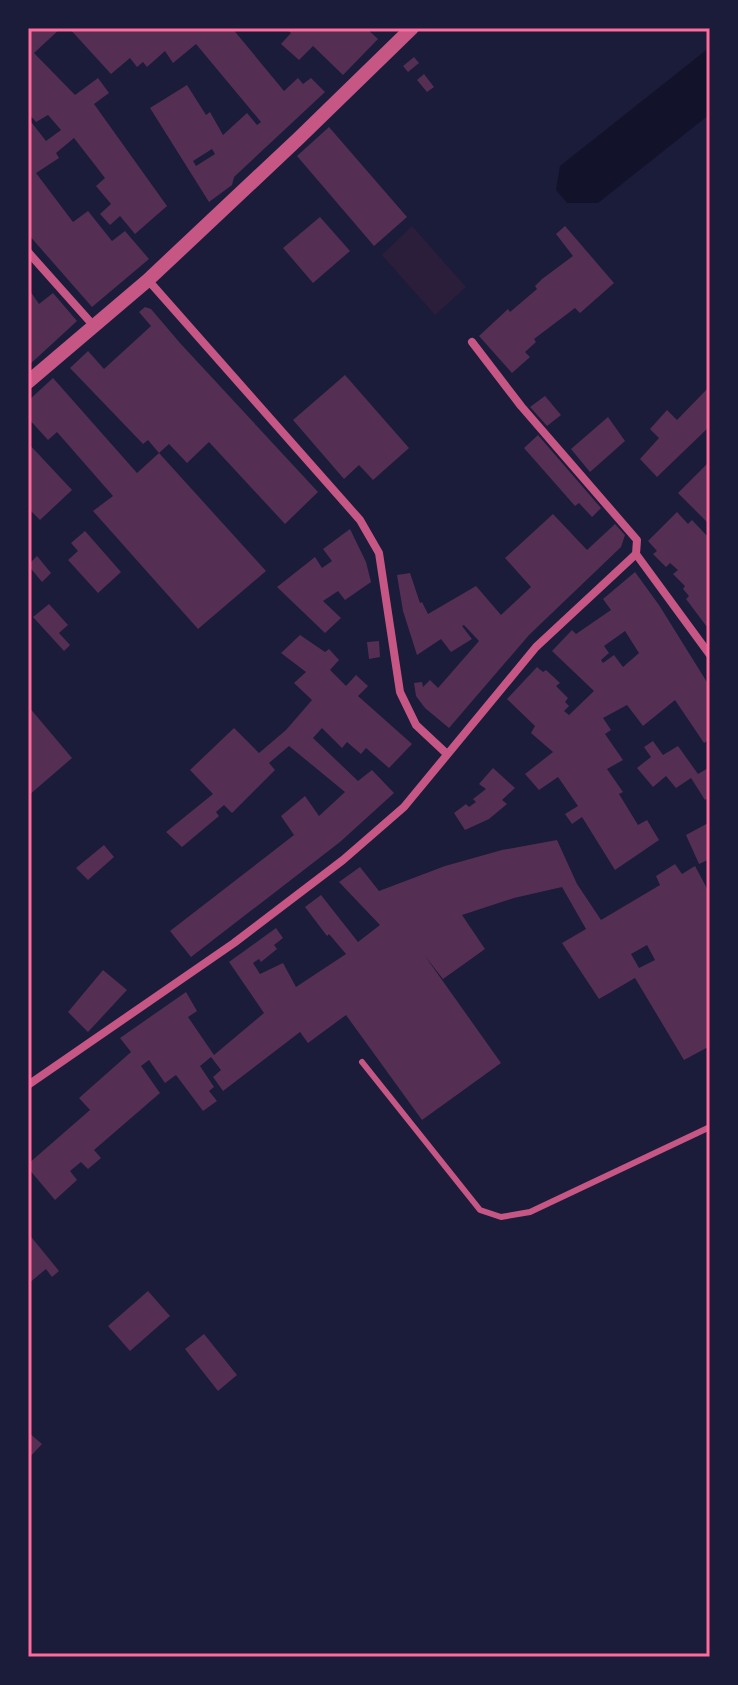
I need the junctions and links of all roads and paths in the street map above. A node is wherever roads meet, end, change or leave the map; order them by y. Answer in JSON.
{"nodes":[{"id":1,"x":412,"y":28,"type":"edge"},
{"id":2,"x":28,"y":252,"type":"edge"},
{"id":3,"x":148,"y":280,"type":"junction"},
{"id":4,"x":93,"y":325,"type":"junction"},
{"id":5,"x":472,"y":342,"type":"dead end"},
{"id":6,"x":28,"y":382,"type":"edge"},
{"id":7,"x":636,"y":554,"type":"junction"},
{"id":8,"x":710,"y":655,"type":"edge"},
{"id":9,"x":447,"y":754,"type":"junction"},
{"id":10,"x":362,"y":1062,"type":"dead end"},
{"id":11,"x":28,"y":1085,"type":"edge"},
{"id":12,"x":710,"y":1127,"type":"edge"}],
"edges":[{"from":1,"to":3,"type":"street"},
{"from":2,"to":4,"type":"street"},
{"from":3,"to":4,"type":"street"},
{"from":3,"to":9,"type":"street"},
{"from":4,"to":6,"type":"street"},
{"from":5,"to":7,"type":"street"},
{"from":7,"to":8,"type":"street"},
{"from":7,"to":9,"type":"street"},
{"from":9,"to":11,"type":"street"},
{"from":10,"to":12,"type":"lane"}]}
